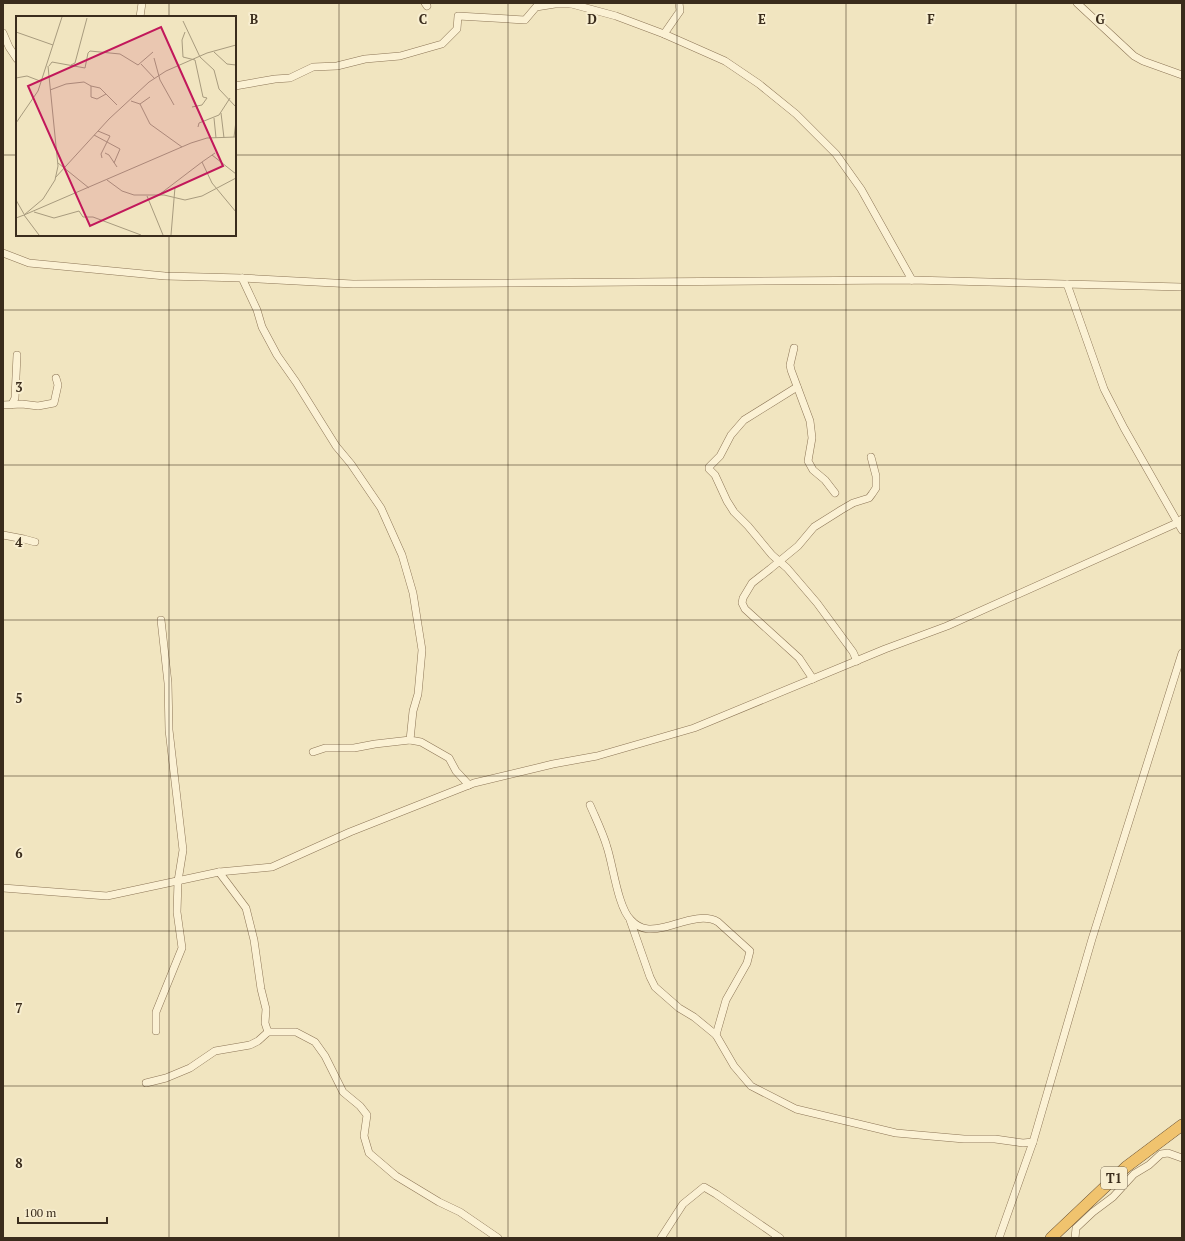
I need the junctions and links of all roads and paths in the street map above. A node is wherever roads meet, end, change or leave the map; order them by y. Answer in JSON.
{"nodes":[{"id":1,"x":142,"y":3,"type":"edge"},
{"id":2,"x":679,"y":3,"type":"edge"},
{"id":3,"x":1077,"y":3,"type":"edge"},
{"id":4,"x":569,"y":4,"type":"edge"},
{"id":5,"x":140,"y":16,"type":"edge"},
{"id":6,"x":3,"y":33,"type":"edge"},
{"id":7,"x":664,"y":34,"type":"junction"},
{"id":8,"x":16,"y":58,"type":"edge"},
{"id":9,"x":1182,"y":75,"type":"edge"},
{"id":10,"x":236,"y":86,"type":"edge"},
{"id":11,"x":3,"y":253,"type":"edge"},
{"id":12,"x":242,"y":278,"type":"junction"},
{"id":13,"x":912,"y":280,"type":"junction"},
{"id":14,"x":1068,"y":284,"type":"junction"},
{"id":15,"x":1182,"y":287,"type":"edge"},
{"id":16,"x":794,"y":348,"type":"dead end"},
{"id":17,"x":17,"y":355,"type":"dead end"},
{"id":18,"x":56,"y":378,"type":"dead end"},
{"id":19,"x":797,"y":387,"type":"junction"},
{"id":20,"x":12,"y":404,"type":"junction"},
{"id":21,"x":3,"y":406,"type":"edge"},
{"id":22,"x":871,"y":457,"type":"dead end"},
{"id":23,"x":835,"y":493,"type":"dead end"},
{"id":24,"x":1180,"y":521,"type":"edge"},
{"id":25,"x":1182,"y":530,"type":"edge"},
{"id":26,"x":3,"y":535,"type":"edge"},
{"id":27,"x":35,"y":542,"type":"dead end"},
{"id":28,"x":780,"y":561,"type":"junction"},
{"id":29,"x":161,"y":620,"type":"dead end"},
{"id":30,"x":1182,"y":653,"type":"edge"},
{"id":31,"x":857,"y":661,"type":"junction"},
{"id":32,"x":813,"y":679,"type":"junction"},
{"id":33,"x":410,"y":740,"type":"junction"},
{"id":34,"x":313,"y":752,"type":"dead end"},
{"id":35,"x":469,"y":785,"type":"junction"},
{"id":36,"x":590,"y":804,"type":"dead end"},
{"id":37,"x":219,"y":872,"type":"junction"},
{"id":38,"x":178,"y":881,"type":"junction"},
{"id":39,"x":3,"y":888,"type":"edge"},
{"id":40,"x":630,"y":920,"type":"junction"},
{"id":41,"x":156,"y":1031,"type":"dead end"},
{"id":42,"x":268,"y":1032,"type":"junction"},
{"id":43,"x":716,"y":1035,"type":"junction"},
{"id":44,"x":146,"y":1083,"type":"dead end"},
{"id":45,"x":1182,"y":1125,"type":"edge"},
{"id":46,"x":1033,"y":1142,"type":"junction"},
{"id":47,"x":1182,"y":1158,"type":"edge"},
{"id":48,"x":498,"y":1238,"type":"edge"},
{"id":49,"x":661,"y":1238,"type":"edge"},
{"id":50,"x":780,"y":1238,"type":"edge"},
{"id":51,"x":1000,"y":1238,"type":"edge"},
{"id":52,"x":1051,"y":1238,"type":"edge"},
{"id":53,"x":1075,"y":1238,"type":"edge"}],
"edges":[{"from":1,"to":5,"type":"street"},
{"from":2,"to":7,"type":"street"},
{"from":3,"to":9,"type":"street"},
{"from":4,"to":7,"type":"street"},
{"from":4,"to":10,"type":"street"},
{"from":6,"to":8,"type":"street"},
{"from":7,"to":13,"type":"street"},
{"from":11,"to":12,"type":"street"},
{"from":12,"to":13,"type":"street"},
{"from":12,"to":33,"type":"street"},
{"from":13,"to":14,"type":"street"},
{"from":14,"to":15,"type":"street"},
{"from":14,"to":24,"type":"street"},
{"from":16,"to":19,"type":"street"},
{"from":17,"to":20,"type":"street"},
{"from":18,"to":20,"type":"street"},
{"from":19,"to":23,"type":"street"},
{"from":19,"to":28,"type":"street"},
{"from":20,"to":21,"type":"street"},
{"from":22,"to":28,"type":"street"},
{"from":24,"to":25,"type":"street"},
{"from":24,"to":31,"type":"street"},
{"from":26,"to":27,"type":"street"},
{"from":28,"to":31,"type":"street"},
{"from":28,"to":32,"type":"street"},
{"from":29,"to":38,"type":"street"},
{"from":30,"to":46,"type":"street"},
{"from":31,"to":32,"type":"street"},
{"from":32,"to":35,"type":"street"},
{"from":33,"to":34,"type":"street"},
{"from":33,"to":35,"type":"street"},
{"from":35,"to":37,"type":"street"},
{"from":36,"to":40,"type":"street"},
{"from":37,"to":38,"type":"street"},
{"from":37,"to":42,"type":"street"},
{"from":38,"to":39,"type":"street"},
{"from":38,"to":41,"type":"street"},
{"from":40,"to":43,"type":"street"},
{"from":40,"to":43,"type":"street"},
{"from":42,"to":44,"type":"street"},
{"from":42,"to":48,"type":"street"},
{"from":43,"to":46,"type":"street"},
{"from":45,"to":52,"type":"highway","number":"T1"},
{"from":46,"to":51,"type":"street"},
{"from":47,"to":53,"type":"street"},
{"from":49,"to":50,"type":"street"}]}
